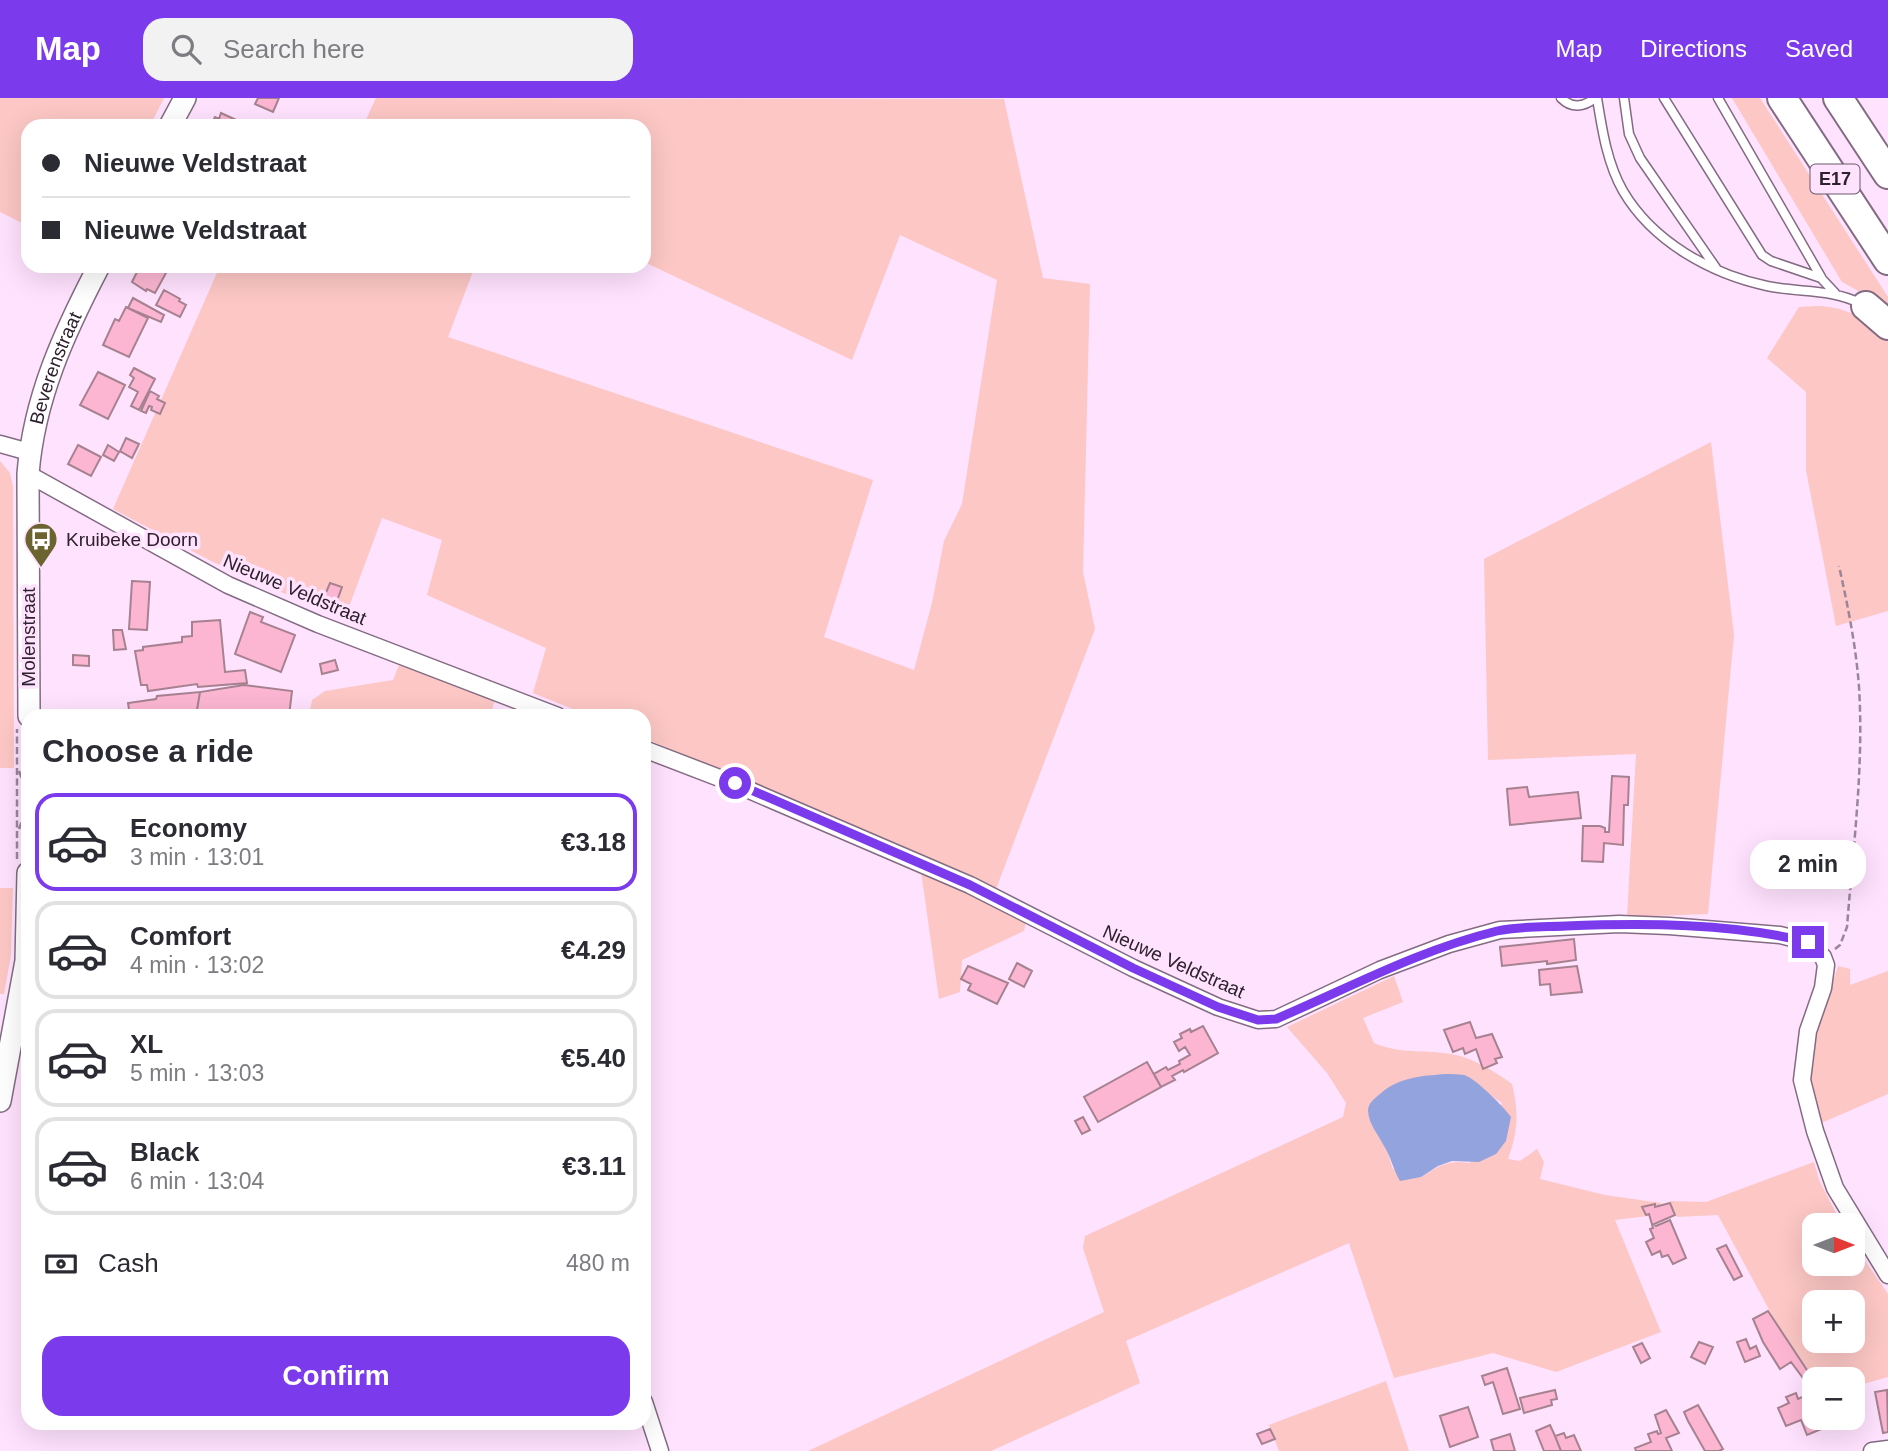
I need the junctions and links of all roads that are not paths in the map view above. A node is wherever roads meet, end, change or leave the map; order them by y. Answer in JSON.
{"nodes":[{"id":1,"x":185,"y":98,"type":"edge"},
{"id":2,"x":1561,"y":98,"type":"edge"},
{"id":3,"x":1596,"y":98,"type":"edge"},
{"id":4,"x":1624,"y":98,"type":"edge"},
{"id":5,"x":1664,"y":98,"type":"edge"},
{"id":6,"x":1718,"y":98,"type":"edge"},
{"id":7,"x":1783,"y":98,"type":"edge"},
{"id":8,"x":1838,"y":98,"type":"edge"},
{"id":9,"x":174,"y":119,"type":"edge"},
{"id":10,"x":1888,"y":174,"type":"edge"},
{"id":11,"x":1888,"y":260,"type":"edge"},
{"id":12,"x":1718,"y":270,"type":"junction"},
{"id":13,"x":96,"y":273,"type":"edge"},
{"id":14,"x":1821,"y":278,"type":"junction"},
{"id":15,"x":1835,"y":293,"type":"junction"},
{"id":16,"x":1866,"y":306,"type":"joint"},
{"id":17,"x":1888,"y":324,"type":"edge"},
{"id":18,"x":0,"y":444,"type":"edge"},
{"id":19,"x":30,"y":452,"type":"junction"},
{"id":20,"x":28,"y":474,"type":"junction"},
{"id":21,"x":29,"y":709,"type":"edge"},
{"id":22,"x":540,"y":709,"type":"edge"},
{"id":23,"x":651,"y":752,"type":"edge"},
{"id":24,"x":21,"y":988,"type":"edge"},
{"id":25,"x":0,"y":1101,"type":"edge"},
{"id":26,"x":1888,"y":1275,"type":"edge"},
{"id":27,"x":651,"y":1423,"type":"edge"},
{"id":28,"x":1888,"y":1449,"type":"edge"},
{"id":29,"x":660,"y":1451,"type":"edge"},
{"id":30,"x":1872,"y":1451,"type":"edge"}],
"edges":[{"from":1,"to":9,"type":"street"},
{"from":2,"to":3,"type":"lane"},
{"from":3,"to":12,"type":"lane"},
{"from":4,"to":12,"type":"lane"},
{"from":5,"to":14,"type":"lane"},
{"from":6,"to":14,"type":"lane"},
{"from":7,"to":11,"type":"highway","number":"E17"},
{"from":8,"to":10,"type":"highway","number":"E17"},
{"from":12,"to":15,"type":"lane"},
{"from":13,"to":19,"type":"street","name":"Beverenstraat"},
{"from":14,"to":15,"type":"lane"},
{"from":15,"to":16,"type":"lane"},
{"from":16,"to":17,"type":"highway"},
{"from":18,"to":19,"type":"street"},
{"from":19,"to":20,"type":"street","name":"Beverenstraat"},
{"from":20,"to":21,"type":"street","name":"Molenstraat"},
{"from":20,"to":22,"type":"street","name":"Nieuwe Veldstraat"},
{"from":23,"to":26,"type":"street","name":"Nieuwe Veldstraat"},
{"from":24,"to":25,"type":"street"},
{"from":27,"to":29,"type":"street"},
{"from":28,"to":30,"type":"street"}]}
